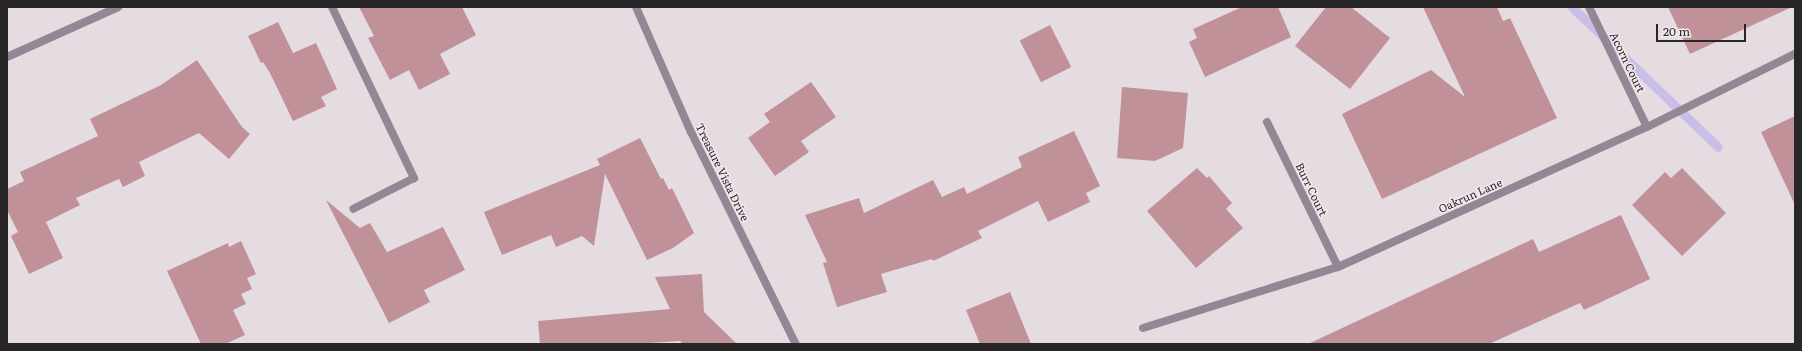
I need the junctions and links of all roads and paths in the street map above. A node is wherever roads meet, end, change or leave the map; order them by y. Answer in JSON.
{"nodes":[{"id":1,"x":118,"y":7,"type":"edge"},
{"id":2,"x":332,"y":7,"type":"edge"},
{"id":3,"x":636,"y":7,"type":"edge"},
{"id":4,"x":1589,"y":7,"type":"edge"},
{"id":5,"x":1795,"y":54,"type":"edge"},
{"id":6,"x":7,"y":57,"type":"edge"},
{"id":7,"x":1267,"y":122,"type":"dead end"},
{"id":8,"x":1647,"y":127,"type":"junction"},
{"id":9,"x":353,"y":209,"type":"dead end"},
{"id":10,"x":1338,"y":267,"type":"junction"},
{"id":11,"x":1142,"y":328,"type":"dead end"},
{"id":12,"x":796,"y":344,"type":"edge"}],
"edges":[{"from":1,"to":6,"type":"street"},
{"from":2,"to":9,"type":"street"},
{"from":3,"to":12,"type":"street","name":"Treasure Vista Drive"},
{"from":4,"to":8,"type":"street","name":"Acorn Court"},
{"from":5,"to":8,"type":"street","name":"Oakrun Lane"},
{"from":7,"to":10,"type":"street","name":"Burr Court"},
{"from":8,"to":10,"type":"street","name":"Oakrun Lane"},
{"from":10,"to":11,"type":"street","name":"Oakrun Lane"}]}
